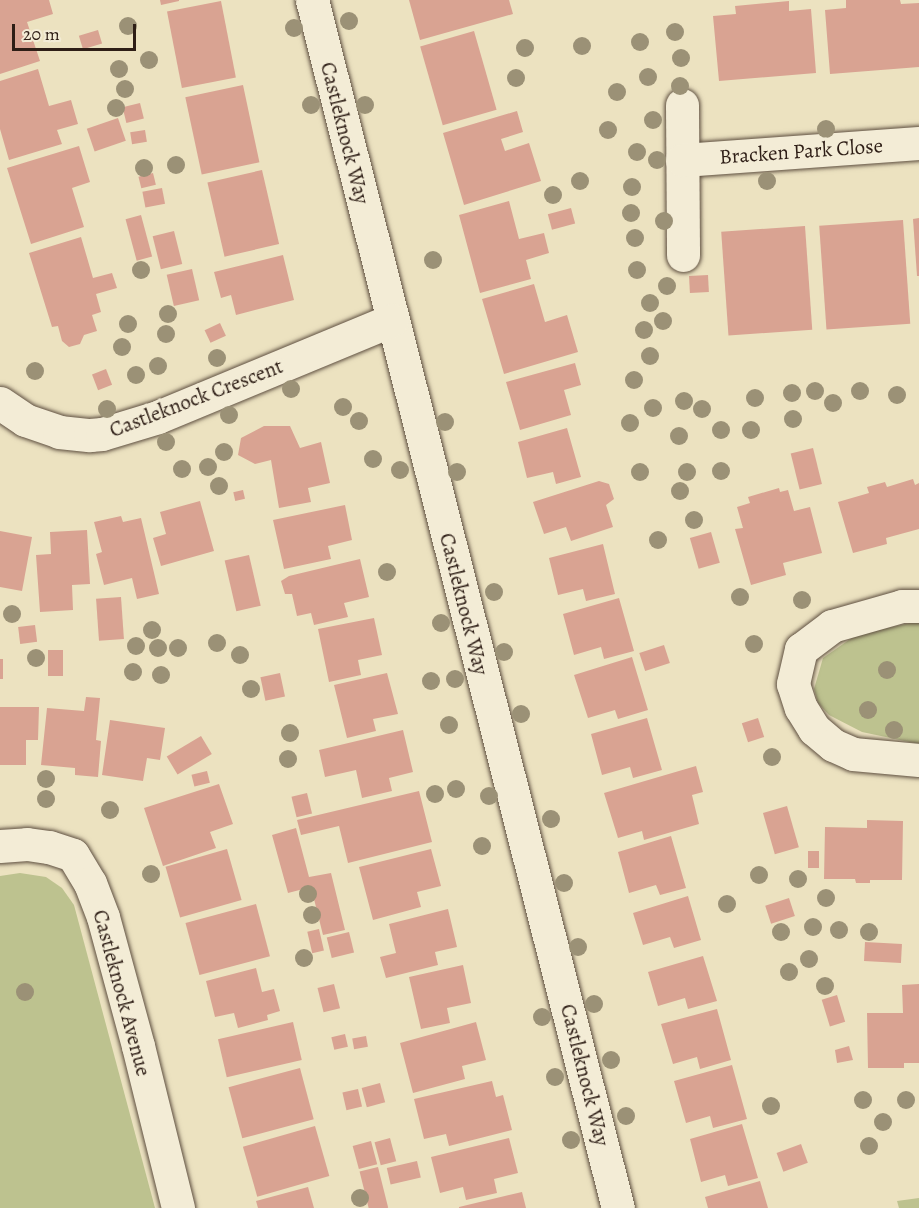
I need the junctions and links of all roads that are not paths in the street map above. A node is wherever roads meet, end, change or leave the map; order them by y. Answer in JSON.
{"nodes":[{"id":1,"x":312,"y":0,"type":"edge"},
{"id":2,"x":682,"y":105,"type":"dead end"},
{"id":3,"x":919,"y":143,"type":"edge"},
{"id":4,"x":682,"y":160,"type":"junction"},
{"id":5,"x":683,"y":255,"type":"dead end"},
{"id":6,"x":392,"y":320,"type":"junction"},
{"id":7,"x":0,"y":403,"type":"edge"},
{"id":8,"x":919,"y":606,"type":"edge"},
{"id":9,"x":919,"y":760,"type":"edge"},
{"id":10,"x":0,"y":846,"type":"edge"},
{"id":11,"x":178,"y":1208,"type":"edge"},
{"id":12,"x":618,"y":1208,"type":"edge"}],
"edges":[{"from":1,"to":6,"type":"street","name":"Castleknock Way"},
{"from":2,"to":4,"type":"street"},
{"from":3,"to":4,"type":"street","name":"Bracken Park Close"},
{"from":4,"to":5,"type":"street"},
{"from":6,"to":7,"type":"street","name":"Castleknock Crescent"},
{"from":6,"to":12,"type":"street","name":"Castleknock Way"},
{"from":8,"to":9,"type":"street"},
{"from":10,"to":11,"type":"street","name":"Castleknock Avenue"}]}
